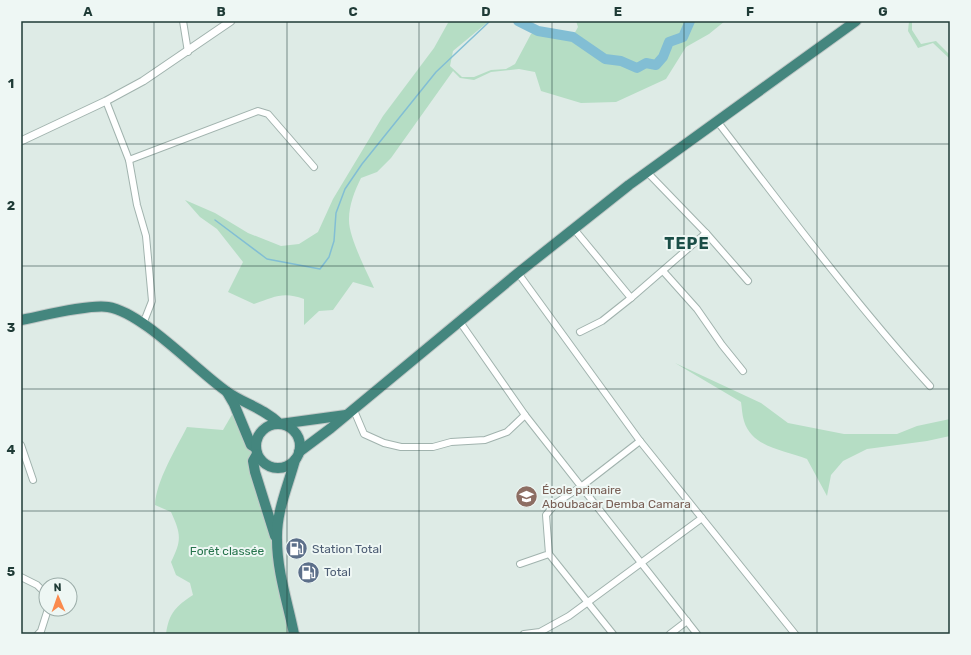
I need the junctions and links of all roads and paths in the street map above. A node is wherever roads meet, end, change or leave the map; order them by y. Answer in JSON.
{"nodes":[{"id":1,"x":183,"y":21,"type":"edge"},
{"id":2,"x":231,"y":21,"type":"edge"},
{"id":3,"x":856,"y":21,"type":"edge"},
{"id":4,"x":188,"y":52,"type":"junction"},
{"id":5,"x":106,"y":101,"type":"junction"},
{"id":6,"x":717,"y":121,"type":"junction"},
{"id":7,"x":21,"y":141,"type":"edge"},
{"id":8,"x":129,"y":160,"type":"junction"},
{"id":9,"x":314,"y":167,"type":"dead end"},
{"id":10,"x":647,"y":172,"type":"junction"},
{"id":11,"x":574,"y":229,"type":"junction"},
{"id":12,"x":706,"y":233,"type":"junction"},
{"id":13,"x":663,"y":271,"type":"junction"},
{"id":14,"x":518,"y":273,"type":"junction"},
{"id":15,"x":748,"y":281,"type":"dead end"},
{"id":16,"x":631,"y":298,"type":"junction"},
{"id":17,"x":21,"y":320,"type":"edge"},
{"id":18,"x":460,"y":322,"type":"junction"},
{"id":19,"x":143,"y":324,"type":"junction"},
{"id":20,"x":580,"y":332,"type":"dead end"},
{"id":21,"x":743,"y":371,"type":"dead end"},
{"id":22,"x":930,"y":386,"type":"dead end"},
{"id":23,"x":227,"y":392,"type":"junction"},
{"id":24,"x":350,"y":412,"type":"junction"},
{"id":25,"x":525,"y":415,"type":"junction"},
{"id":26,"x":280,"y":424,"type":"junction"},
{"id":27,"x":640,"y":441,"type":"junction"},
{"id":28,"x":21,"y":446,"type":"edge"},
{"id":29,"x":257,"y":451,"type":"junction"},
{"id":30,"x":297,"y":456,"type":"junction"},
{"id":31,"x":33,"y":480,"type":"dead end"},
{"id":32,"x":582,"y":486,"type":"junction"},
{"id":33,"x":702,"y":518,"type":"junction"},
{"id":34,"x":277,"y":540,"type":"junction"},
{"id":35,"x":549,"y":554,"type":"junction"},
{"id":36,"x":642,"y":563,"type":"junction"},
{"id":37,"x":520,"y":564,"type":"dead end"},
{"id":38,"x":21,"y":578,"type":"edge"},
{"id":39,"x":38,"y":586,"type":"edge"},
{"id":40,"x":587,"y":604,"type":"junction"},
{"id":41,"x":45,"y":617,"type":"edge"},
{"id":42,"x":687,"y":621,"type":"junction"},
{"id":43,"x":547,"y":632,"type":"edge"},
{"id":44,"x":38,"y":634,"type":"edge"},
{"id":45,"x":294,"y":634,"type":"edge"},
{"id":46,"x":524,"y":634,"type":"edge"},
{"id":47,"x":613,"y":634,"type":"edge"},
{"id":48,"x":670,"y":634,"type":"edge"},
{"id":49,"x":697,"y":634,"type":"edge"},
{"id":50,"x":795,"y":634,"type":"edge"}],
"edges":[{"from":1,"to":4,"type":"street"},
{"from":2,"to":4,"type":"street"},
{"from":3,"to":6,"type":"highway"},
{"from":4,"to":5,"type":"street"},
{"from":5,"to":7,"type":"street"},
{"from":5,"to":8,"type":"street"},
{"from":6,"to":10,"type":"highway"},
{"from":6,"to":22,"type":"street"},
{"from":8,"to":9,"type":"street"},
{"from":8,"to":19,"type":"street"},
{"from":10,"to":11,"type":"highway"},
{"from":10,"to":12,"type":"street"},
{"from":11,"to":14,"type":"highway"},
{"from":11,"to":16,"type":"street"},
{"from":12,"to":13,"type":"street"},
{"from":12,"to":15,"type":"street"},
{"from":13,"to":16,"type":"street"},
{"from":13,"to":21,"type":"street"},
{"from":14,"to":18,"type":"highway"},
{"from":14,"to":27,"type":"street"},
{"from":16,"to":20,"type":"street"},
{"from":17,"to":19,"type":"highway"},
{"from":18,"to":24,"type":"highway"},
{"from":18,"to":25,"type":"street"},
{"from":19,"to":23,"type":"highway"},
{"from":23,"to":26,"type":"highway"},
{"from":23,"to":29,"type":"highway"},
{"from":24,"to":25,"type":"street"},
{"from":24,"to":26,"type":"highway"},
{"from":24,"to":30,"type":"highway"},
{"from":25,"to":32,"type":"street"},
{"from":26,"to":29,"type":"highway"},
{"from":26,"to":30,"type":"highway"},
{"from":27,"to":32,"type":"street"},
{"from":27,"to":33,"type":"street"},
{"from":28,"to":31,"type":"street"},
{"from":29,"to":30,"type":"highway"},
{"from":29,"to":34,"type":"highway"},
{"from":30,"to":34,"type":"highway"},
{"from":32,"to":35,"type":"street"},
{"from":32,"to":36,"type":"street"},
{"from":33,"to":36,"type":"street"},
{"from":33,"to":50,"type":"street"},
{"from":34,"to":45,"type":"highway"},
{"from":35,"to":37,"type":"street"},
{"from":35,"to":40,"type":"street"},
{"from":36,"to":40,"type":"street"},
{"from":36,"to":42,"type":"street"},
{"from":38,"to":39,"type":"street"},
{"from":40,"to":43,"type":"street"},
{"from":40,"to":47,"type":"street"},
{"from":41,"to":44,"type":"street"},
{"from":42,"to":48,"type":"street"},
{"from":42,"to":49,"type":"street"},
{"from":43,"to":46,"type":"street"}]}
